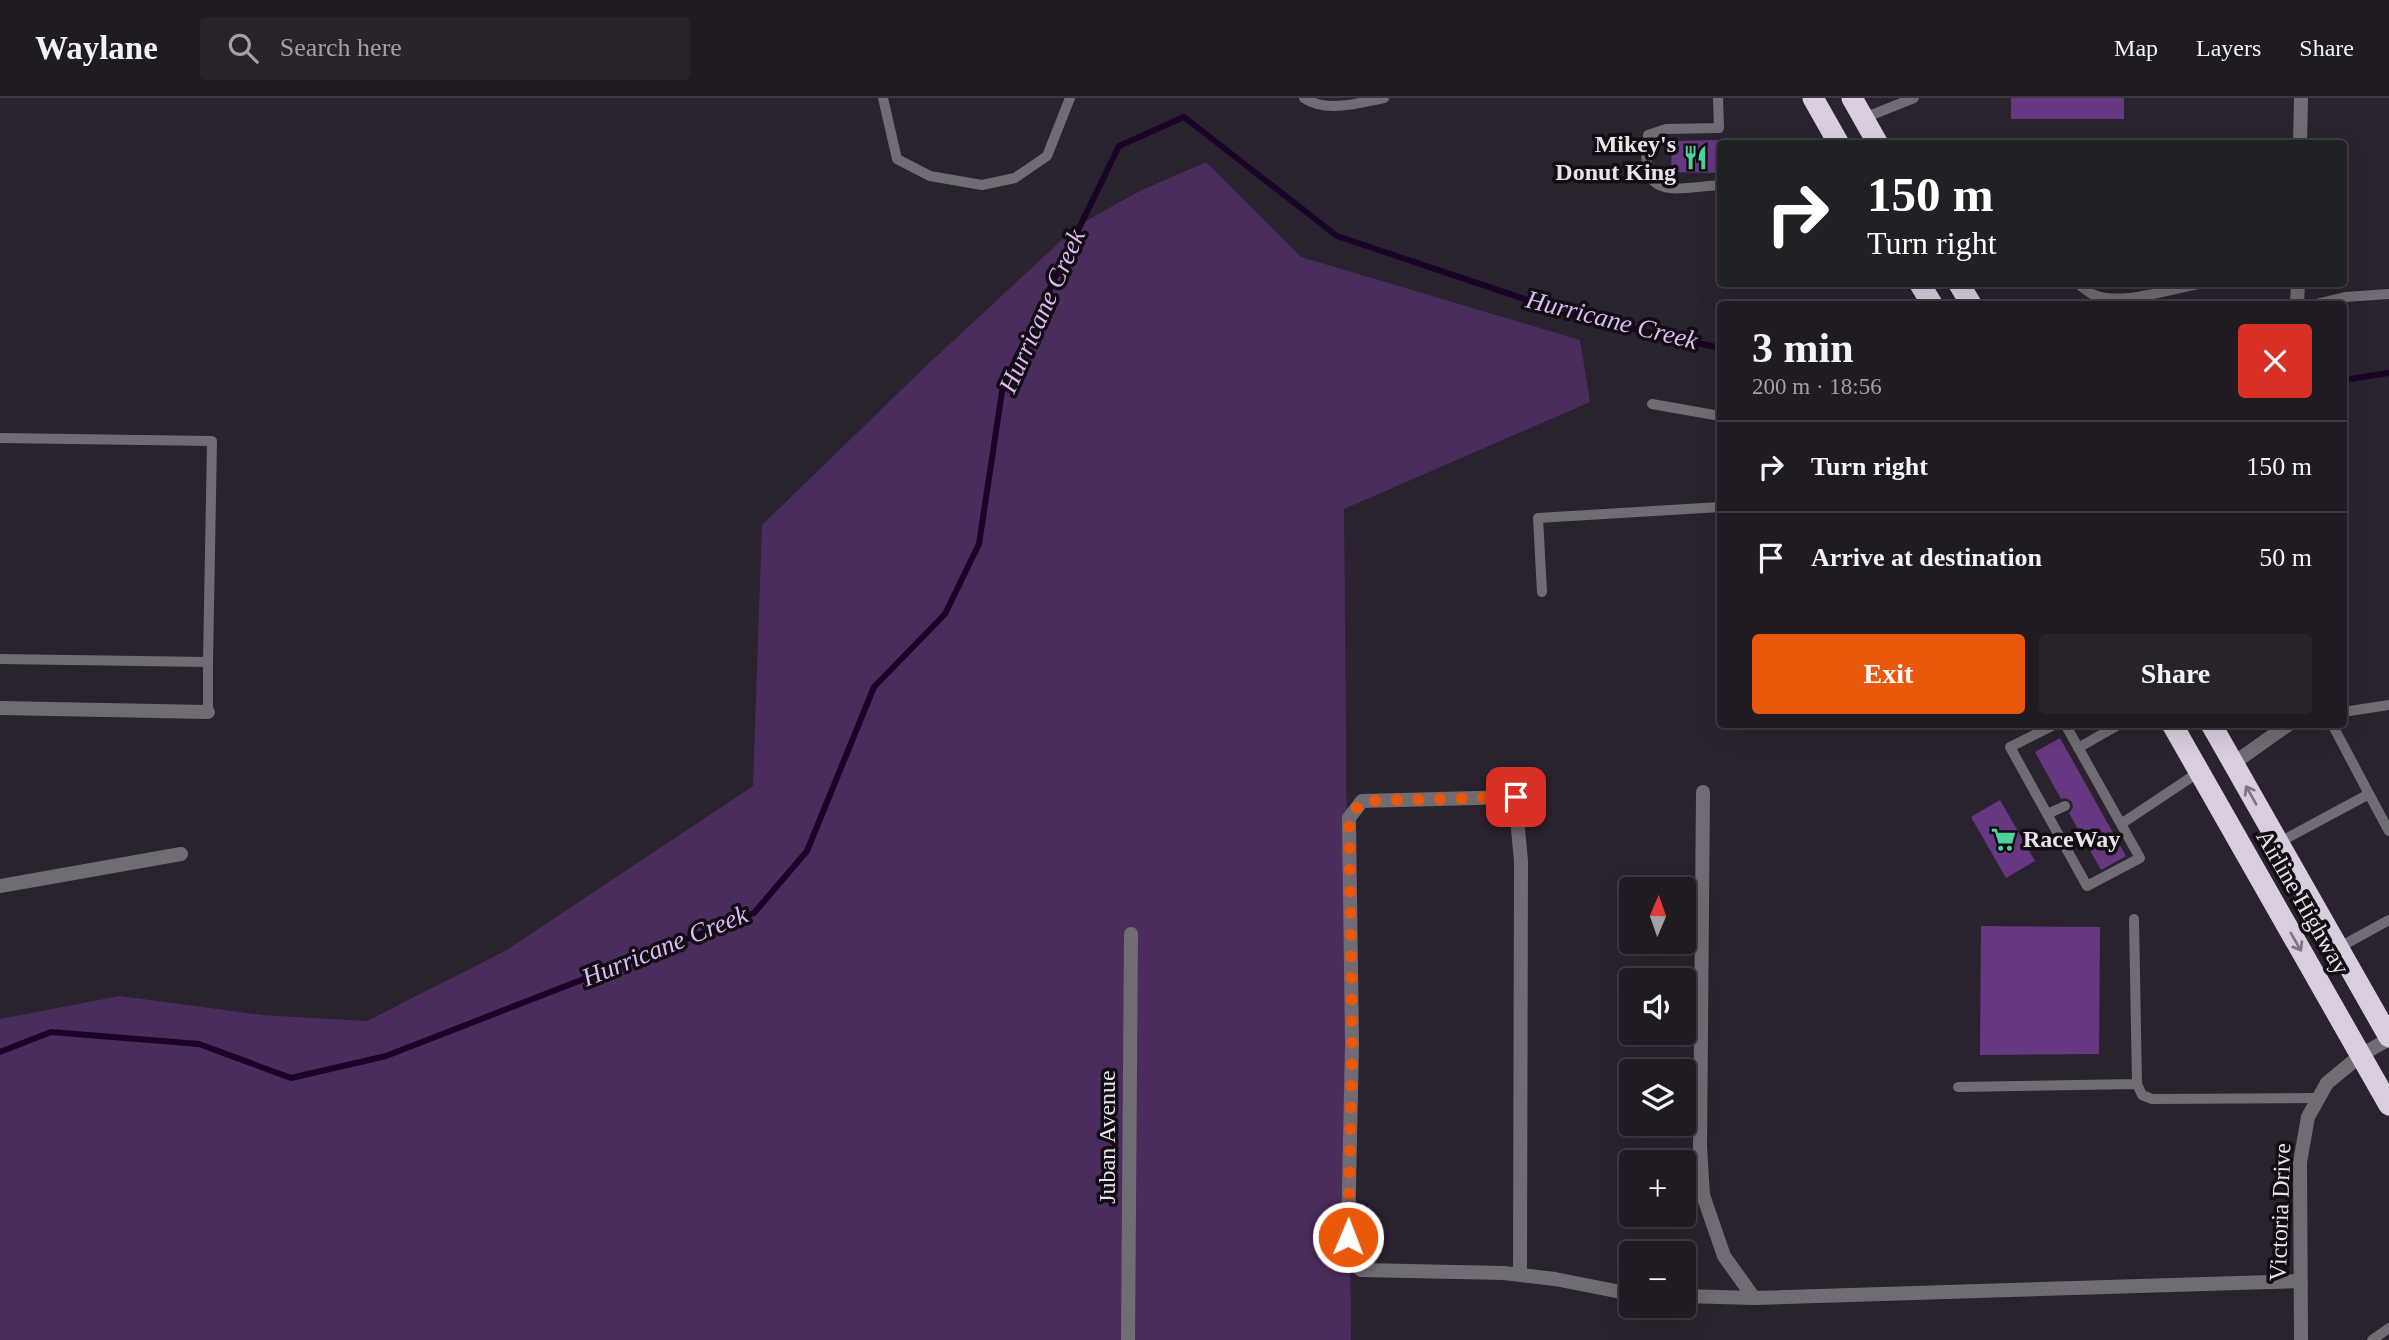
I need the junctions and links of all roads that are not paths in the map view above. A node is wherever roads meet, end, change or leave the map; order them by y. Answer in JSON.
{"nodes":[{"id":1,"x":883,"y":98,"type":"edge"},
{"id":2,"x":1070,"y":98,"type":"edge"},
{"id":3,"x":1304,"y":98,"type":"edge"},
{"id":4,"x":1384,"y":98,"type":"edge"},
{"id":5,"x":1718,"y":98,"type":"edge"},
{"id":6,"x":1814,"y":98,"type":"edge"},
{"id":7,"x":1852,"y":98,"type":"edge"},
{"id":8,"x":1914,"y":98,"type":"edge"},
{"id":9,"x":2301,"y":98,"type":"edge"},
{"id":10,"x":1864,"y":118,"type":"junction"},
{"id":11,"x":1836,"y":140,"type":"edge"},
{"id":12,"x":1876,"y":140,"type":"edge"},
{"id":13,"x":2301,"y":140,"type":"edge"},
{"id":14,"x":1717,"y":185,"type":"edge"},
{"id":15,"x":2082,"y":287,"type":"edge"},
{"id":16,"x":2183,"y":287,"type":"edge"},
{"id":17,"x":2389,"y":294,"type":"edge"},
{"id":18,"x":2328,"y":301,"type":"edge"},
{"id":19,"x":1652,"y":404,"type":"dead end"},
{"id":20,"x":1717,"y":415,"type":"edge"},
{"id":21,"x":0,"y":438,"type":"edge"},
{"id":22,"x":1717,"y":507,"type":"edge"},
{"id":23,"x":1542,"y":592,"type":"dead end"},
{"id":24,"x":0,"y":659,"type":"edge"},
{"id":25,"x":208,"y":662,"type":"junction"},
{"id":26,"x":2389,"y":705,"type":"edge"},
{"id":27,"x":0,"y":708,"type":"edge"},
{"id":28,"x":2347,"y":711,"type":"edge"},
{"id":29,"x":208,"y":712,"type":"joint"},
{"id":30,"x":2048,"y":728,"type":"edge"},
{"id":31,"x":2067,"y":728,"type":"edge"},
{"id":32,"x":2113,"y":728,"type":"edge"},
{"id":33,"x":2174,"y":728,"type":"edge"},
{"id":34,"x":2213,"y":728,"type":"edge"},
{"id":35,"x":2283,"y":728,"type":"edge"},
{"id":36,"x":2334,"y":728,"type":"edge"},
{"id":37,"x":2078,"y":748,"type":"junction"},
{"id":38,"x":2234,"y":763,"type":"junction"},
{"id":39,"x":2199,"y":772,"type":"junction"},
{"id":40,"x":1703,"y":792,"type":"dead end"},
{"id":41,"x":2369,"y":794,"type":"junction"},
{"id":42,"x":2065,"y":806,"type":"dead end"},
{"id":43,"x":2047,"y":814,"type":"junction"},
{"id":44,"x":2121,"y":824,"type":"junction"},
{"id":45,"x":2389,"y":831,"type":"edge"},
{"id":46,"x":2278,"y":843,"type":"junction"},
{"id":47,"x":181,"y":854,"type":"dead end"},
{"id":48,"x":0,"y":886,"type":"edge"},
{"id":49,"x":2134,"y":919,"type":"dead end"},
{"id":50,"x":2389,"y":920,"type":"edge"},
{"id":51,"x":1131,"y":934,"type":"dead end"},
{"id":52,"x":2338,"y":948,"type":"junction"},
{"id":53,"x":2380,"y":1006,"type":"edge"},
{"id":54,"x":2389,"y":1038,"type":"edge"},
{"id":55,"x":2361,"y":1055,"type":"junction"},
{"id":56,"x":2137,"y":1084,"type":"junction"},
{"id":57,"x":1958,"y":1087,"type":"dead end"},
{"id":58,"x":2318,"y":1098,"type":"junction"},
{"id":59,"x":2389,"y":1105,"type":"edge"},
{"id":60,"x":1520,"y":1275,"type":"junction"},
{"id":61,"x":2301,"y":1281,"type":"junction"},
{"id":62,"x":1619,"y":1292,"type":"edge"},
{"id":63,"x":1696,"y":1296,"type":"edge"},
{"id":64,"x":1754,"y":1297,"type":"junction"},
{"id":65,"x":2389,"y":1328,"type":"edge"},
{"id":66,"x":1128,"y":1340,"type":"edge"},
{"id":67,"x":2301,"y":1340,"type":"edge"},
{"id":68,"x":2372,"y":1340,"type":"edge"}],
"edges":[{"from":1,"to":2,"type":"lane"},
{"from":3,"to":4,"type":"lane"},
{"from":5,"to":14,"type":"lane"},
{"from":6,"to":11,"type":"highway"},
{"from":7,"to":10,"type":"highway"},
{"from":8,"to":10,"type":"lane"},
{"from":9,"to":13,"type":"street"},
{"from":10,"to":12,"type":"highway"},
{"from":15,"to":16,"type":"lane"},
{"from":17,"to":18,"type":"lane"},
{"from":19,"to":20,"type":"lane"},
{"from":21,"to":25,"type":"lane"},
{"from":22,"to":23,"type":"lane"},
{"from":24,"to":25,"type":"lane"},
{"from":25,"to":29,"type":"lane"},
{"from":26,"to":28,"type":"lane"},
{"from":27,"to":29,"type":"street"},
{"from":30,"to":43,"type":"lane"},
{"from":31,"to":37,"type":"lane"},
{"from":32,"to":37,"type":"lane"},
{"from":33,"to":39,"type":"highway","name":"Airline Highway"},
{"from":34,"to":38,"type":"highway","name":"Airline Highway"},
{"from":35,"to":38,"type":"street"},
{"from":36,"to":41,"type":"lane"},
{"from":37,"to":44,"type":"lane"},
{"from":38,"to":39,"type":"highway"},
{"from":46,"to":38,"type":"highway","name":"Airline Highway","one_way":true},
{"from":39,"to":44,"type":"lane"},
{"from":39,"to":55,"type":"highway","name":"Airline Highway","one_way":true},
{"from":40,"to":64,"type":"street"},
{"from":41,"to":45,"type":"lane"},
{"from":41,"to":46,"type":"lane"},
{"from":42,"to":43,"type":"lane"},
{"from":43,"to":44,"type":"lane"},
{"from":46,"to":52,"type":"highway","name":"Airline Highway"},
{"from":47,"to":48,"type":"street"},
{"from":49,"to":56,"type":"lane"},
{"from":50,"to":52,"type":"lane"},
{"from":51,"to":66,"type":"street","name":"Juban Avenue"},
{"from":52,"to":53,"type":"highway","name":"Airline Highway"},
{"from":53,"to":54,"type":"highway","name":"Airline Highway"},
{"from":54,"to":55,"type":"street","name":"Victoria Drive"},
{"from":55,"to":58,"type":"street","name":"Victoria Drive"},
{"from":55,"to":59,"type":"highway","name":"Airline Highway"},
{"from":56,"to":57,"type":"lane"},
{"from":56,"to":58,"type":"lane"},
{"from":58,"to":61,"type":"street","name":"Victoria Drive"},
{"from":60,"to":60,"type":"street"},
{"from":60,"to":62,"type":"street"},
{"from":61,"to":64,"type":"street"},
{"from":61,"to":67,"type":"street","name":"Victoria Drive"},
{"from":63,"to":64,"type":"street"},
{"from":65,"to":68,"type":"lane"}]}
